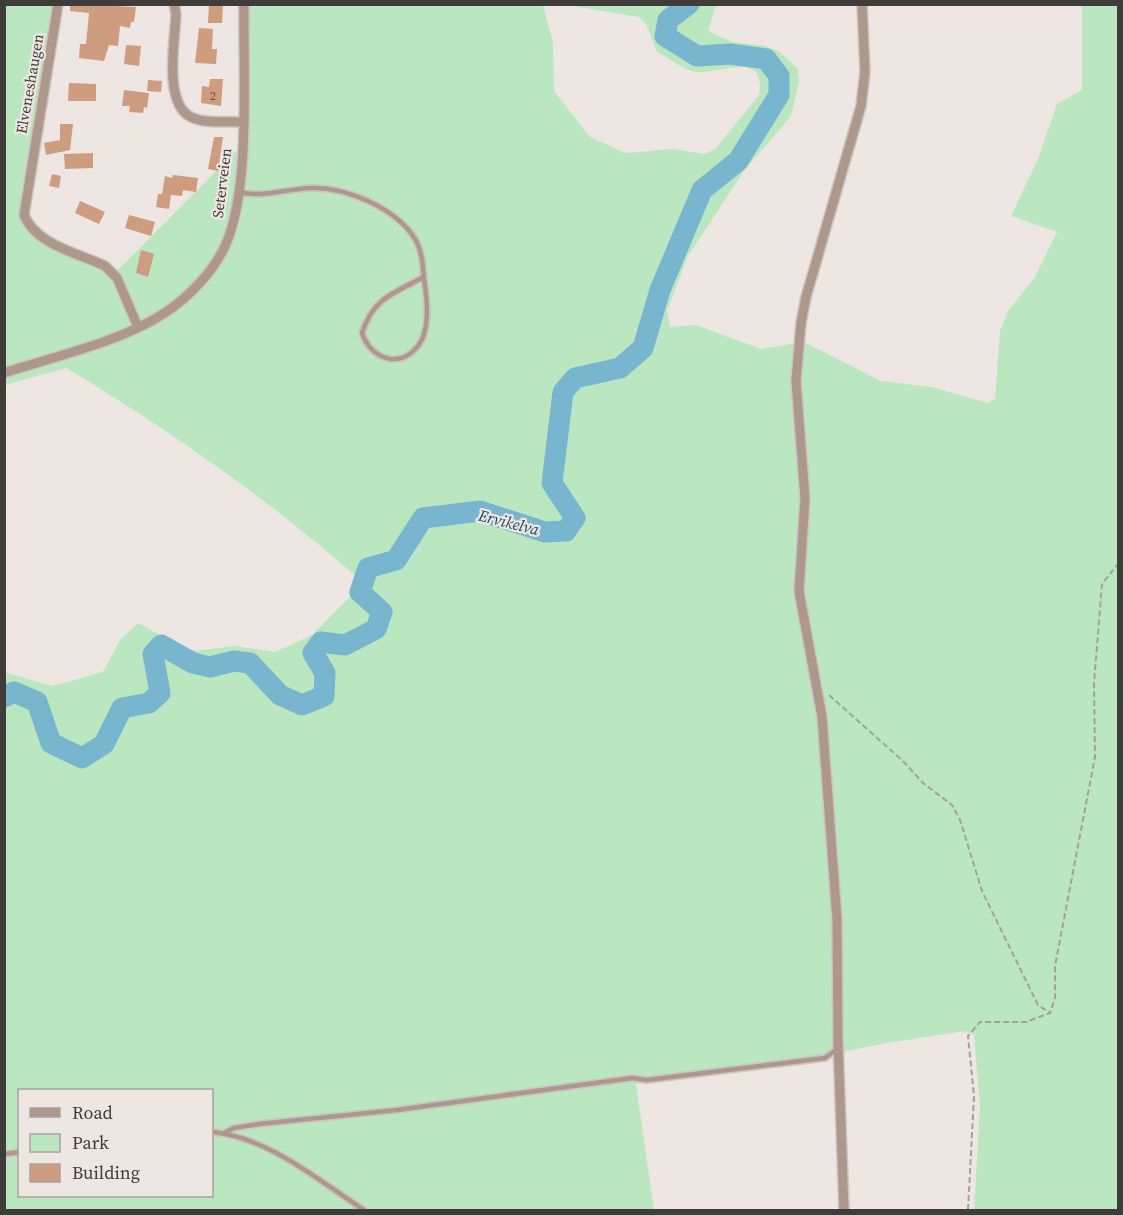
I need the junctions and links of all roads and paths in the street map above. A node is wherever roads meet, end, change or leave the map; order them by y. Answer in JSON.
{"nodes":[{"id":1,"x":58,"y":4,"type":"edge"},
{"id":2,"x":174,"y":4,"type":"edge"},
{"id":3,"x":244,"y":4,"type":"edge"},
{"id":4,"x":862,"y":4,"type":"edge"},
{"id":5,"x":242,"y":122,"type":"junction"},
{"id":6,"x":238,"y":192,"type":"junction"},
{"id":7,"x":424,"y":277,"type":"junction"},
{"id":8,"x":138,"y":327,"type":"junction"},
{"id":9,"x":4,"y":373,"type":"edge"},
{"id":10,"x":1119,"y":564,"type":"edge"},
{"id":11,"x":818,"y":685,"type":"junction"},
{"id":12,"x":1050,"y":1013,"type":"junction"},
{"id":13,"x":839,"y":1046,"type":"junction"},
{"id":14,"x":213,"y":1132,"type":"edge"},
{"id":15,"x":224,"y":1133,"type":"junction"},
{"id":16,"x":364,"y":1210,"type":"edge"},
{"id":17,"x":844,"y":1210,"type":"edge"},
{"id":18,"x":968,"y":1210,"type":"edge"}],
"edges":[{"from":1,"to":8,"type":"street","name":"Elveneshaugen"},
{"from":2,"to":5,"type":"street"},
{"from":3,"to":5,"type":"street","name":"Seterveien"},
{"from":4,"to":11,"type":"street"},
{"from":5,"to":6,"type":"street","name":"Seterveien"},
{"from":6,"to":7,"type":"lane"},
{"from":6,"to":8,"type":"street","name":"Seterveien"},
{"from":7,"to":7,"type":"lane"},
{"from":8,"to":9,"type":"street","name":"Seterveien"},
{"from":10,"to":12,"type":"path"},
{"from":11,"to":12,"type":"path"},
{"from":11,"to":13,"type":"street"},
{"from":12,"to":18,"type":"path"},
{"from":13,"to":15,"type":"lane"},
{"from":13,"to":17,"type":"street"},
{"from":14,"to":15,"type":"lane"},
{"from":15,"to":16,"type":"lane"}]}
